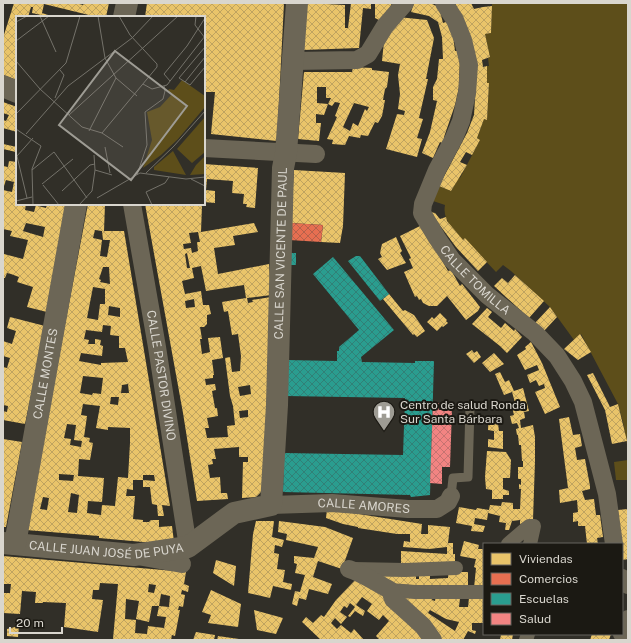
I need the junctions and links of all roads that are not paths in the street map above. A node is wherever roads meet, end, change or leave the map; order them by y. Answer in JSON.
{"nodes":[{"id":1,"x":126,"y":3,"type":"edge"},
{"id":2,"x":297,"y":3,"type":"edge"},
{"id":3,"x":405,"y":3,"type":"edge"},
{"id":4,"x":444,"y":3,"type":"edge"},
{"id":5,"x":124,"y":16,"type":"edge"},
{"id":6,"x":293,"y":61,"type":"junction"},
{"id":7,"x":3,"y":86,"type":"edge"},
{"id":8,"x":16,"y":92,"type":"edge"},
{"id":9,"x":205,"y":148,"type":"edge"},
{"id":10,"x":286,"y":153,"type":"junction"},
{"id":11,"x":316,"y":154,"type":"dead end"},
{"id":12,"x":76,"y":205,"type":"edge"},
{"id":13,"x":132,"y":205,"type":"edge"},
{"id":14,"x":470,"y":407,"type":"dead end"},
{"id":15,"x":452,"y":496,"type":"joint"},
{"id":16,"x":271,"y":505,"type":"junction"},
{"id":17,"x":9,"y":543,"type":"edge"},
{"id":18,"x":509,"y":543,"type":"edge"},
{"id":19,"x":530,"y":543,"type":"edge"},
{"id":20,"x":614,"y":543,"type":"edge"},
{"id":21,"x":185,"y":556,"type":"junction"},
{"id":22,"x":456,"y":568,"type":"dead end"},
{"id":23,"x":349,"y":569,"type":"joint"},
{"id":24,"x":390,"y":590,"type":"junction"},
{"id":25,"x":483,"y":592,"type":"edge"},
{"id":26,"x":628,"y":619,"type":"edge"},
{"id":27,"x":623,"y":632,"type":"edge"},
{"id":28,"x":433,"y":640,"type":"edge"}],
"edges":[{"from":1,"to":5,"type":"street"},
{"from":2,"to":6,"type":"street","name":"CALLE SAN VICENTE DE PAUL"},
{"from":3,"to":6,"type":"street"},
{"from":4,"to":20,"type":"street","name":"CALLE TOMILLA"},
{"from":6,"to":10,"type":"street","name":"CALLE SAN VICENTE DE PAUL"},
{"from":7,"to":8,"type":"street"},
{"from":9,"to":10,"type":"street"},
{"from":10,"to":11,"type":"street"},
{"from":10,"to":16,"type":"street","name":"CALLE SAN VICENTE DE PAUL"},
{"from":12,"to":17,"type":"street","name":"CALLE MONTES"},
{"from":13,"to":21,"type":"street","name":"CALLE PASTOR DIVINO"},
{"from":14,"to":15,"type":"lane"},
{"from":15,"to":16,"type":"street","name":"CALLE AMORES"},
{"from":16,"to":21,"type":"street","name":"CALLE JUAN JOSÉ DE PUYA"},
{"from":17,"to":21,"type":"street","name":"CALLE JUAN JOSÉ DE PUYA"},
{"from":18,"to":19,"type":"street"},
{"from":22,"to":23,"type":"street"},
{"from":23,"to":24,"type":"street"},
{"from":24,"to":25,"type":"street"},
{"from":24,"to":28,"type":"street"},
{"from":26,"to":27,"type":"street"}]}
